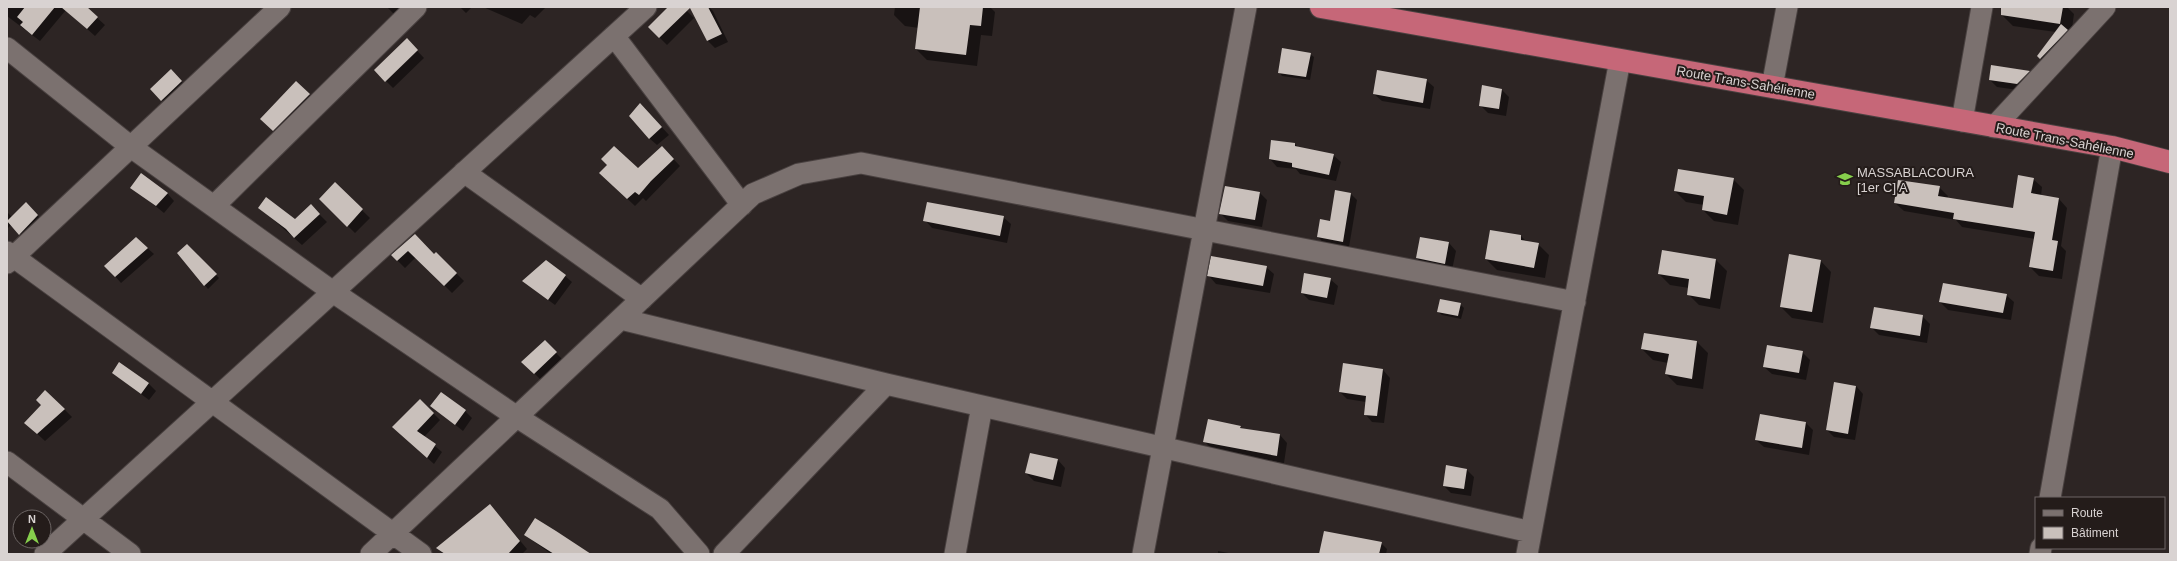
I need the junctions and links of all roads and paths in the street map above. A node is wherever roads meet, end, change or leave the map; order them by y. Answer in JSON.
{"nodes":[{"id":1,"x":280,"y":7,"type":"edge"},
{"id":2,"x":416,"y":7,"type":"edge"},
{"id":3,"x":646,"y":7,"type":"edge"},
{"id":4,"x":1246,"y":7,"type":"edge"},
{"id":5,"x":1321,"y":7,"type":"edge"},
{"id":6,"x":1787,"y":7,"type":"edge"},
{"id":7,"x":1982,"y":7,"type":"edge"},
{"id":8,"x":2105,"y":7,"type":"edge"},
{"id":9,"x":1365,"y":11,"type":"edge"},
{"id":10,"x":614,"y":36,"type":"junction"},
{"id":11,"x":7,"y":48,"type":"edge"},
{"id":12,"x":1620,"y":60,"type":"junction"},
{"id":13,"x":1772,"y":87,"type":"junction"},
{"id":14,"x":1962,"y":121,"type":"junction"},
{"id":15,"x":1994,"y":127,"type":"junction"},
{"id":16,"x":131,"y":147,"type":"junction"},
{"id":17,"x":2112,"y":148,"type":"junction"},
{"id":18,"x":2170,"y":162,"type":"edge"},
{"id":19,"x":464,"y":172,"type":"junction"},
{"id":20,"x":742,"y":205,"type":"junction"},
{"id":21,"x":214,"y":206,"type":"junction"},
{"id":22,"x":1204,"y":230,"type":"junction"},
{"id":23,"x":9,"y":258,"type":"edge"},
{"id":24,"x":333,"y":292,"type":"junction"},
{"id":25,"x":642,"y":299,"type":"junction"},
{"id":26,"x":1575,"y":302,"type":"junction"},
{"id":27,"x":621,"y":319,"type":"junction"},
{"id":28,"x":886,"y":384,"type":"junction"},
{"id":29,"x":212,"y":402,"type":"junction"},
{"id":30,"x":982,"y":406,"type":"junction"},
{"id":31,"x":517,"y":417,"type":"junction"},
{"id":32,"x":1163,"y":448,"type":"junction"},
{"id":33,"x":7,"y":462,"type":"edge"},
{"id":34,"x":2050,"y":497,"type":"edge"},
{"id":35,"x":83,"y":519,"type":"junction"},
{"id":36,"x":1532,"y":532,"type":"junction"},
{"id":37,"x":393,"y":533,"type":"junction"},
{"id":38,"x":44,"y":554,"type":"edge"},
{"id":39,"x":130,"y":554,"type":"edge"},
{"id":40,"x":371,"y":554,"type":"edge"},
{"id":41,"x":421,"y":554,"type":"edge"},
{"id":42,"x":699,"y":554,"type":"edge"},
{"id":43,"x":724,"y":554,"type":"edge"},
{"id":44,"x":954,"y":554,"type":"edge"},
{"id":45,"x":1143,"y":554,"type":"edge"},
{"id":46,"x":1527,"y":554,"type":"edge"}],
"edges":[{"from":1,"to":16,"type":"street"},
{"from":2,"to":21,"type":"street"},
{"from":3,"to":10,"type":"street"},
{"from":4,"to":22,"type":"street"},
{"from":5,"to":9,"type":"highway","name":"Route Trans-Sahélienne"},
{"from":6,"to":13,"type":"street"},
{"from":7,"to":14,"type":"street"},
{"from":8,"to":15,"type":"street"},
{"from":9,"to":12,"type":"highway","name":"Route Trans-Sahélienne"},
{"from":10,"to":19,"type":"street"},
{"from":10,"to":20,"type":"street"},
{"from":11,"to":16,"type":"street"},
{"from":12,"to":13,"type":"highway","name":"Route Trans-Sahélienne"},
{"from":12,"to":26,"type":"street"},
{"from":13,"to":14,"type":"highway","name":"Route Trans-Sahélienne"},
{"from":14,"to":15,"type":"highway","name":"Route Trans-Sahélienne"},
{"from":15,"to":17,"type":"highway","name":"Route Trans-Sahélienne"},
{"from":16,"to":21,"type":"street"},
{"from":16,"to":23,"type":"street"},
{"from":17,"to":18,"type":"highway","name":"Route Trans-Sahélienne"},
{"from":17,"to":34,"type":"street"},
{"from":19,"to":24,"type":"street"},
{"from":19,"to":25,"type":"street"},
{"from":20,"to":22,"type":"street"},
{"from":20,"to":25,"type":"street"},
{"from":21,"to":24,"type":"street"},
{"from":22,"to":26,"type":"street"},
{"from":22,"to":32,"type":"street"},
{"from":23,"to":29,"type":"street"},
{"from":24,"to":29,"type":"street"},
{"from":24,"to":31,"type":"street"},
{"from":25,"to":27,"type":"street"},
{"from":26,"to":36,"type":"street"},
{"from":27,"to":28,"type":"street"},
{"from":27,"to":31,"type":"street"},
{"from":28,"to":30,"type":"street"},
{"from":28,"to":43,"type":"street"},
{"from":29,"to":35,"type":"street"},
{"from":29,"to":37,"type":"street"},
{"from":30,"to":32,"type":"street"},
{"from":30,"to":44,"type":"street"},
{"from":31,"to":37,"type":"street"},
{"from":31,"to":42,"type":"street"},
{"from":32,"to":36,"type":"street"},
{"from":32,"to":45,"type":"street"},
{"from":33,"to":35,"type":"street"},
{"from":35,"to":38,"type":"street"},
{"from":35,"to":39,"type":"street"},
{"from":36,"to":46,"type":"street"},
{"from":37,"to":40,"type":"street"},
{"from":37,"to":41,"type":"street"}]}
